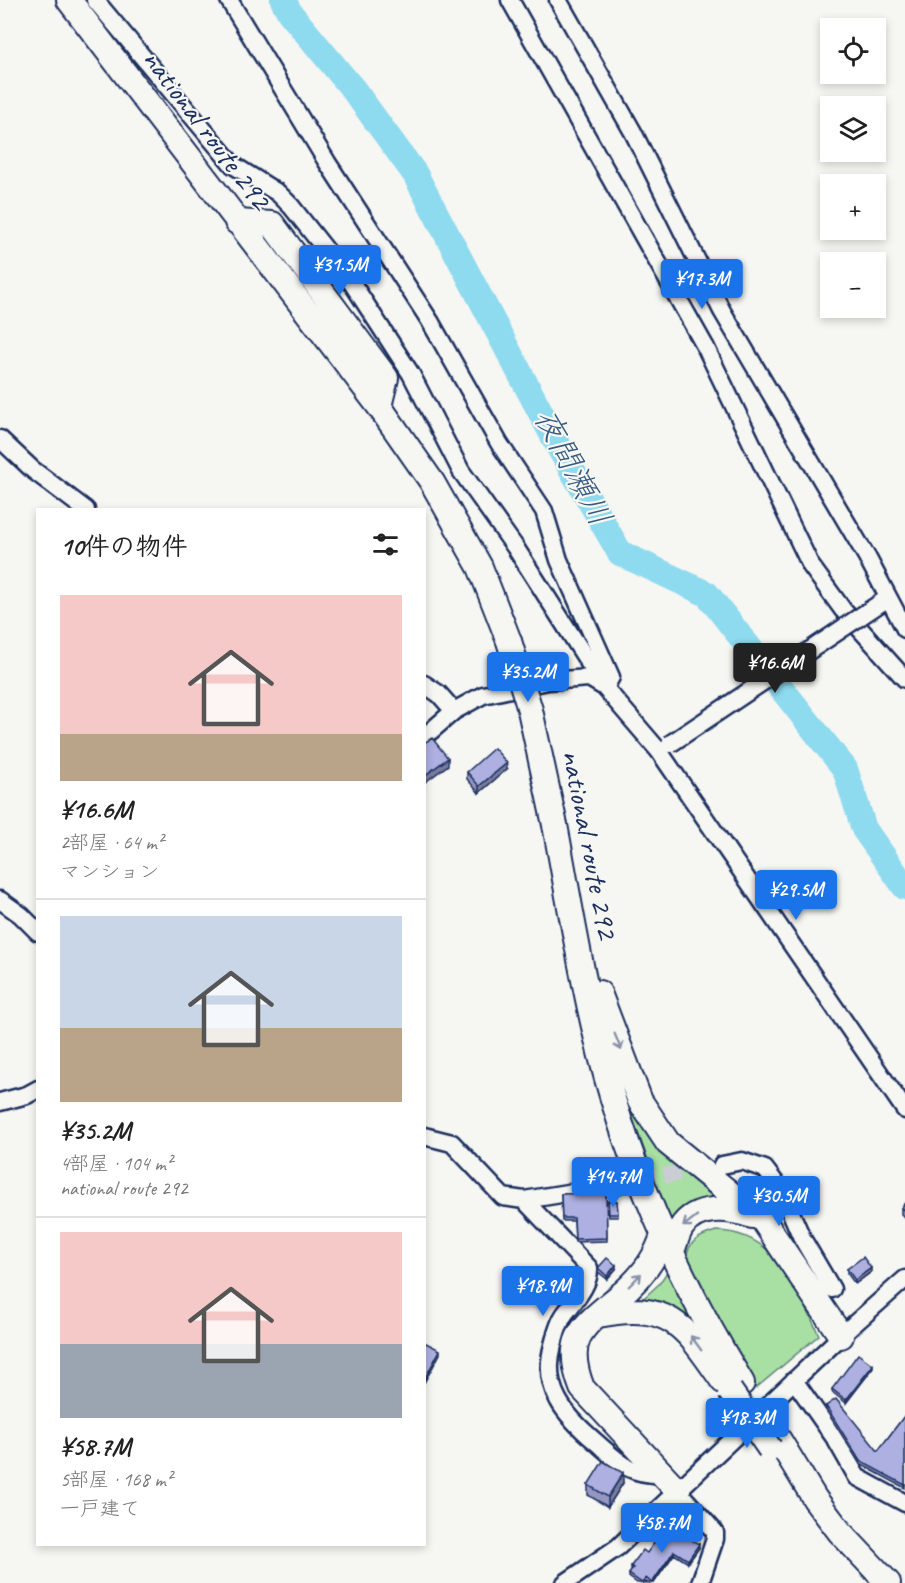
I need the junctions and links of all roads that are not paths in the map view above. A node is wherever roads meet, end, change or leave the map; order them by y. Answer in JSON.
{"nodes":[{"id":1,"x":69,"y":0,"type":"edge"},
{"id":2,"x":95,"y":0,"type":"edge"},
{"id":3,"x":229,"y":0,"type":"edge"},
{"id":4,"x":510,"y":0,"type":"edge"},
{"id":5,"x":558,"y":0,"type":"edge"},
{"id":6,"x":0,"y":440,"type":"edge"},
{"id":7,"x":83,"y":508,"type":"edge"},
{"id":8,"x":888,"y":598,"type":"junction"},
{"id":9,"x":905,"y":629,"type":"edge"},
{"id":10,"x":905,"y":679,"type":"edge"},
{"id":11,"x":426,"y":685,"type":"edge"},
{"id":12,"x":605,"y":688,"type":"junction"},
{"id":13,"x":453,"y":711,"type":"junction"},
{"id":14,"x":426,"y":735,"type":"edge"},
{"id":15,"x":665,"y":747,"type":"junction"},
{"id":16,"x":0,"y":900,"type":"edge"},
{"id":17,"x":574,"y":928,"type":"junction"},
{"id":18,"x":36,"y":930,"type":"edge"},
{"id":19,"x":36,"y":1090,"type":"edge"},
{"id":20,"x":0,"y":1102,"type":"edge"},
{"id":21,"x":905,"y":1110,"type":"edge"},
{"id":22,"x":426,"y":1136,"type":"edge"},
{"id":23,"x":722,"y":1165,"type":"tunnel mouth"},
{"id":24,"x":617,"y":1185,"type":"tunnel mouth"},
{"id":25,"x":524,"y":1200,"type":"junction"},
{"id":26,"x":763,"y":1220,"type":"junction"},
{"id":27,"x":667,"y":1243,"type":"junction"},
{"id":28,"x":905,"y":1279,"type":"edge"},
{"id":29,"x":832,"y":1289,"type":"dead end"},
{"id":30,"x":593,"y":1316,"type":"junction"},
{"id":31,"x":841,"y":1336,"type":"junction"},
{"id":32,"x":794,"y":1380,"type":"junction"},
{"id":33,"x":736,"y":1387,"type":"junction"},
{"id":34,"x":670,"y":1483,"type":"junction"},
{"id":35,"x":905,"y":1503,"type":"edge"},
{"id":36,"x":565,"y":1583,"type":"edge"},
{"id":37,"x":700,"y":1583,"type":"edge"},
{"id":38,"x":888,"y":1583,"type":"edge"}],
"edges":[{"from":1,"to":17,"type":"highway","name":"national route 292","bridge":true},
{"from":2,"to":12,"type":"street"},
{"from":3,"to":12,"type":"street"},
{"from":4,"to":10,"type":"street"},
{"from":5,"to":8,"type":"street"},
{"from":6,"to":7,"type":"street"},
{"from":8,"to":9,"type":"street"},
{"from":8,"to":15,"type":"street","bridge":true},
{"from":11,"to":13,"type":"street"},
{"from":12,"to":13,"type":"street"},
{"from":12,"to":15,"type":"street"},
{"from":13,"to":14,"type":"street"},
{"from":15,"to":21,"type":"street"},
{"from":16,"to":18,"type":"street"},
{"from":17,"to":26,"type":"highway","one_way":true},
{"from":17,"to":27,"type":"highway","name":"national route 292"},
{"from":19,"to":20,"type":"street"},
{"from":22,"to":25,"type":"street"},
{"from":23,"to":29,"type":"street"},
{"from":24,"to":25,"type":"street"},
{"from":25,"to":34,"type":"street"},
{"from":26,"to":27,"type":"highway","one_way":true},
{"from":26,"to":31,"type":"highway"},
{"from":30,"to":27,"type":"highway","one_way":true},
{"from":27,"to":33,"type":"highway","name":"national route 292"},
{"from":28,"to":31,"type":"street"},
{"from":33,"to":30,"type":"highway","one_way":true},
{"from":30,"to":34,"type":"highway"},
{"from":31,"to":32,"type":"street"},
{"from":32,"to":34,"type":"street"},
{"from":32,"to":35,"type":"street"},
{"from":33,"to":38,"type":"highway","bridge":true},
{"from":34,"to":36,"type":"street"},
{"from":34,"to":37,"type":"street"}]}
